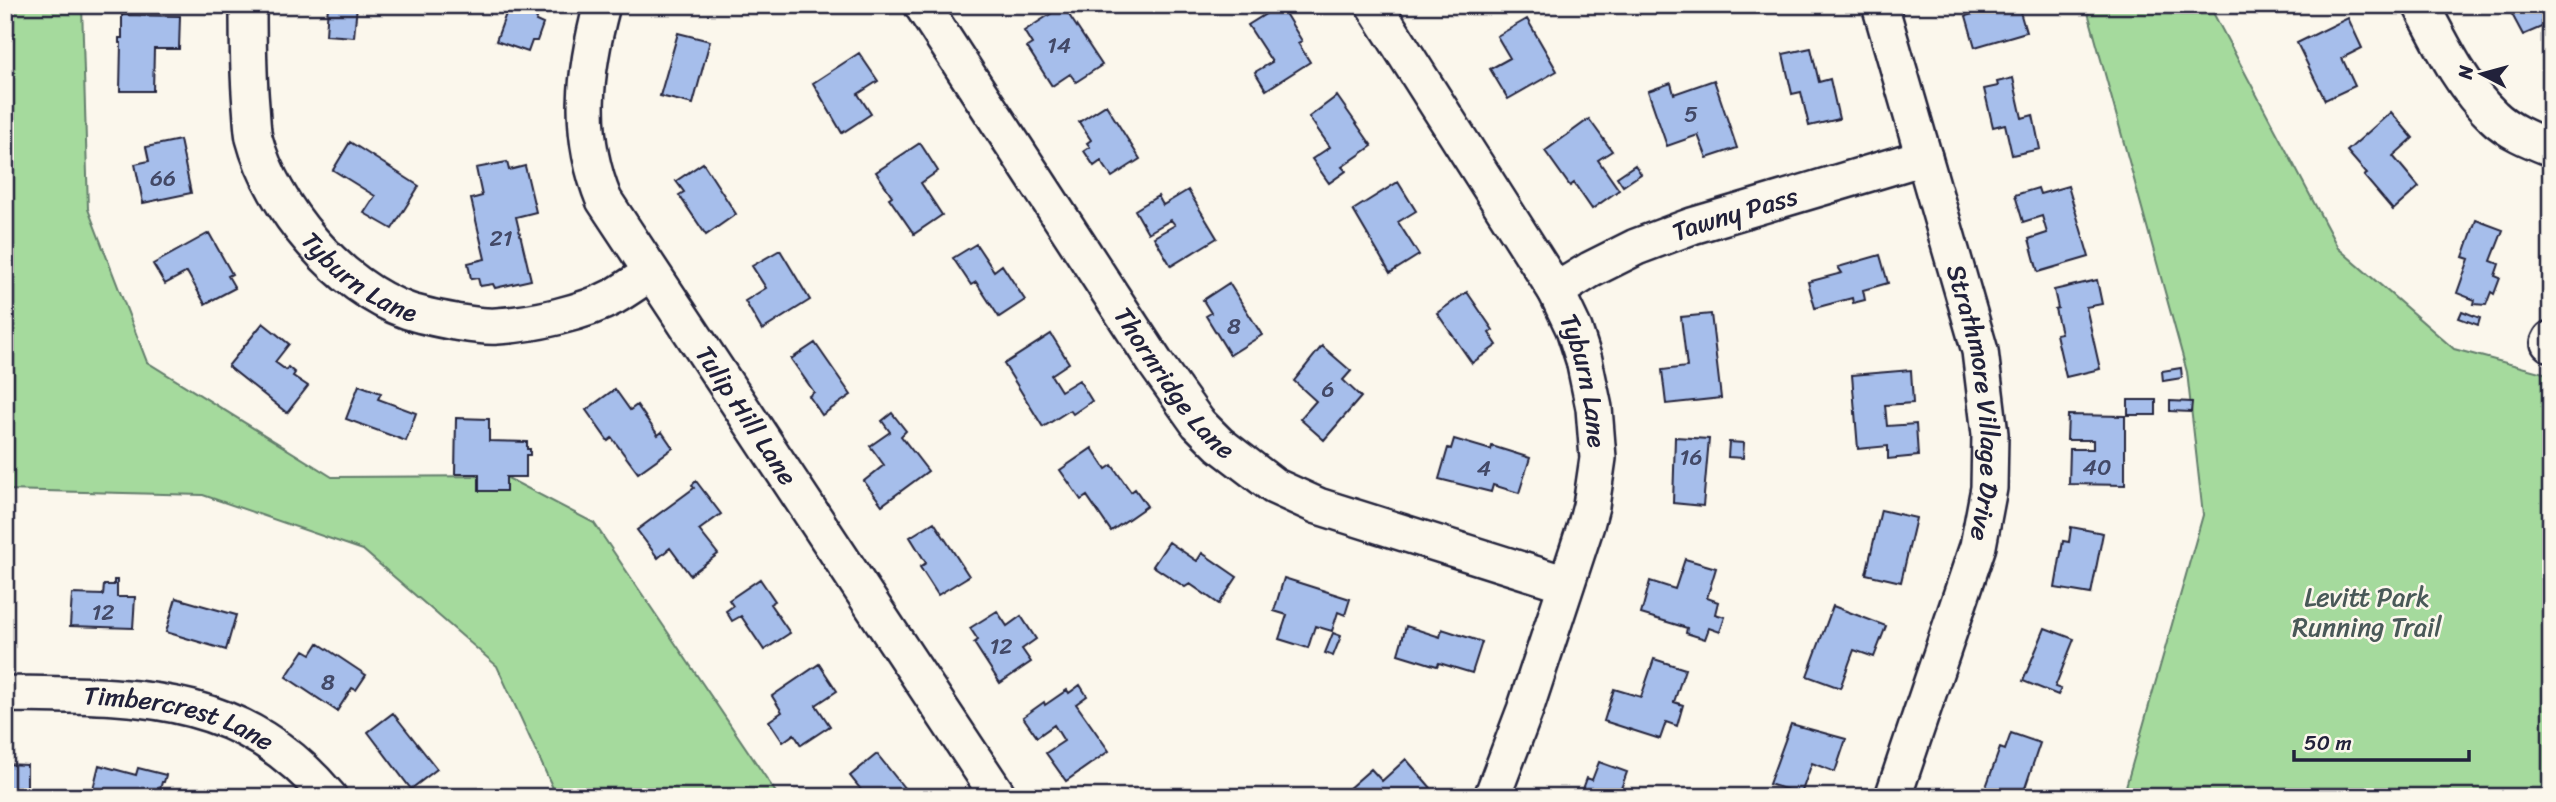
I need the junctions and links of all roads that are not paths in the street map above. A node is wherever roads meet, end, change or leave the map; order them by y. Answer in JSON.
{"nodes":[{"id":1,"x":248,"y":5,"type":"edge"},
{"id":2,"x":602,"y":5,"type":"edge"},
{"id":3,"x":922,"y":5,"type":"edge"},
{"id":4,"x":1374,"y":5,"type":"edge"},
{"id":5,"x":1880,"y":5,"type":"edge"},
{"id":6,"x":2421,"y":5,"type":"edge"},
{"id":7,"x":2551,"y":148,"type":"edge"},
{"id":8,"x":1924,"y":157,"type":"junction"},
{"id":9,"x":651,"y":273,"type":"junction"},
{"id":10,"x":1556,"y":291,"type":"junction"},
{"id":11,"x":1566,"y":584,"type":"junction"},
{"id":12,"x":5,"y":694,"type":"edge"},
{"id":13,"x":329,"y":797,"type":"edge"},
{"id":14,"x":999,"y":797,"type":"edge"},
{"id":15,"x":1492,"y":797,"type":"edge"},
{"id":16,"x":1892,"y":797,"type":"edge"}],
"edges":[{"from":1,"to":9,"type":"street","name":"Tyburn Lane"},
{"from":2,"to":9,"type":"street","name":"Tulip Hill Lane"},
{"from":3,"to":11,"type":"street","name":"Thornridge Lane"},
{"from":4,"to":10,"type":"street","name":"Tyburn Lane"},
{"from":5,"to":8,"type":"street","name":"Strathmore Village Drive"},
{"from":6,"to":7,"type":"street"},
{"from":8,"to":10,"type":"street","name":"Tawny Pass"},
{"from":8,"to":16,"type":"street","name":"Strathmore Village Drive"},
{"from":9,"to":14,"type":"street","name":"Tulip Hill Lane"},
{"from":10,"to":11,"type":"street","name":"Tyburn Lane"},
{"from":11,"to":15,"type":"street","name":"Tyburn Lane"},
{"from":12,"to":13,"type":"street","name":"Timbercrest Lane"}]}
